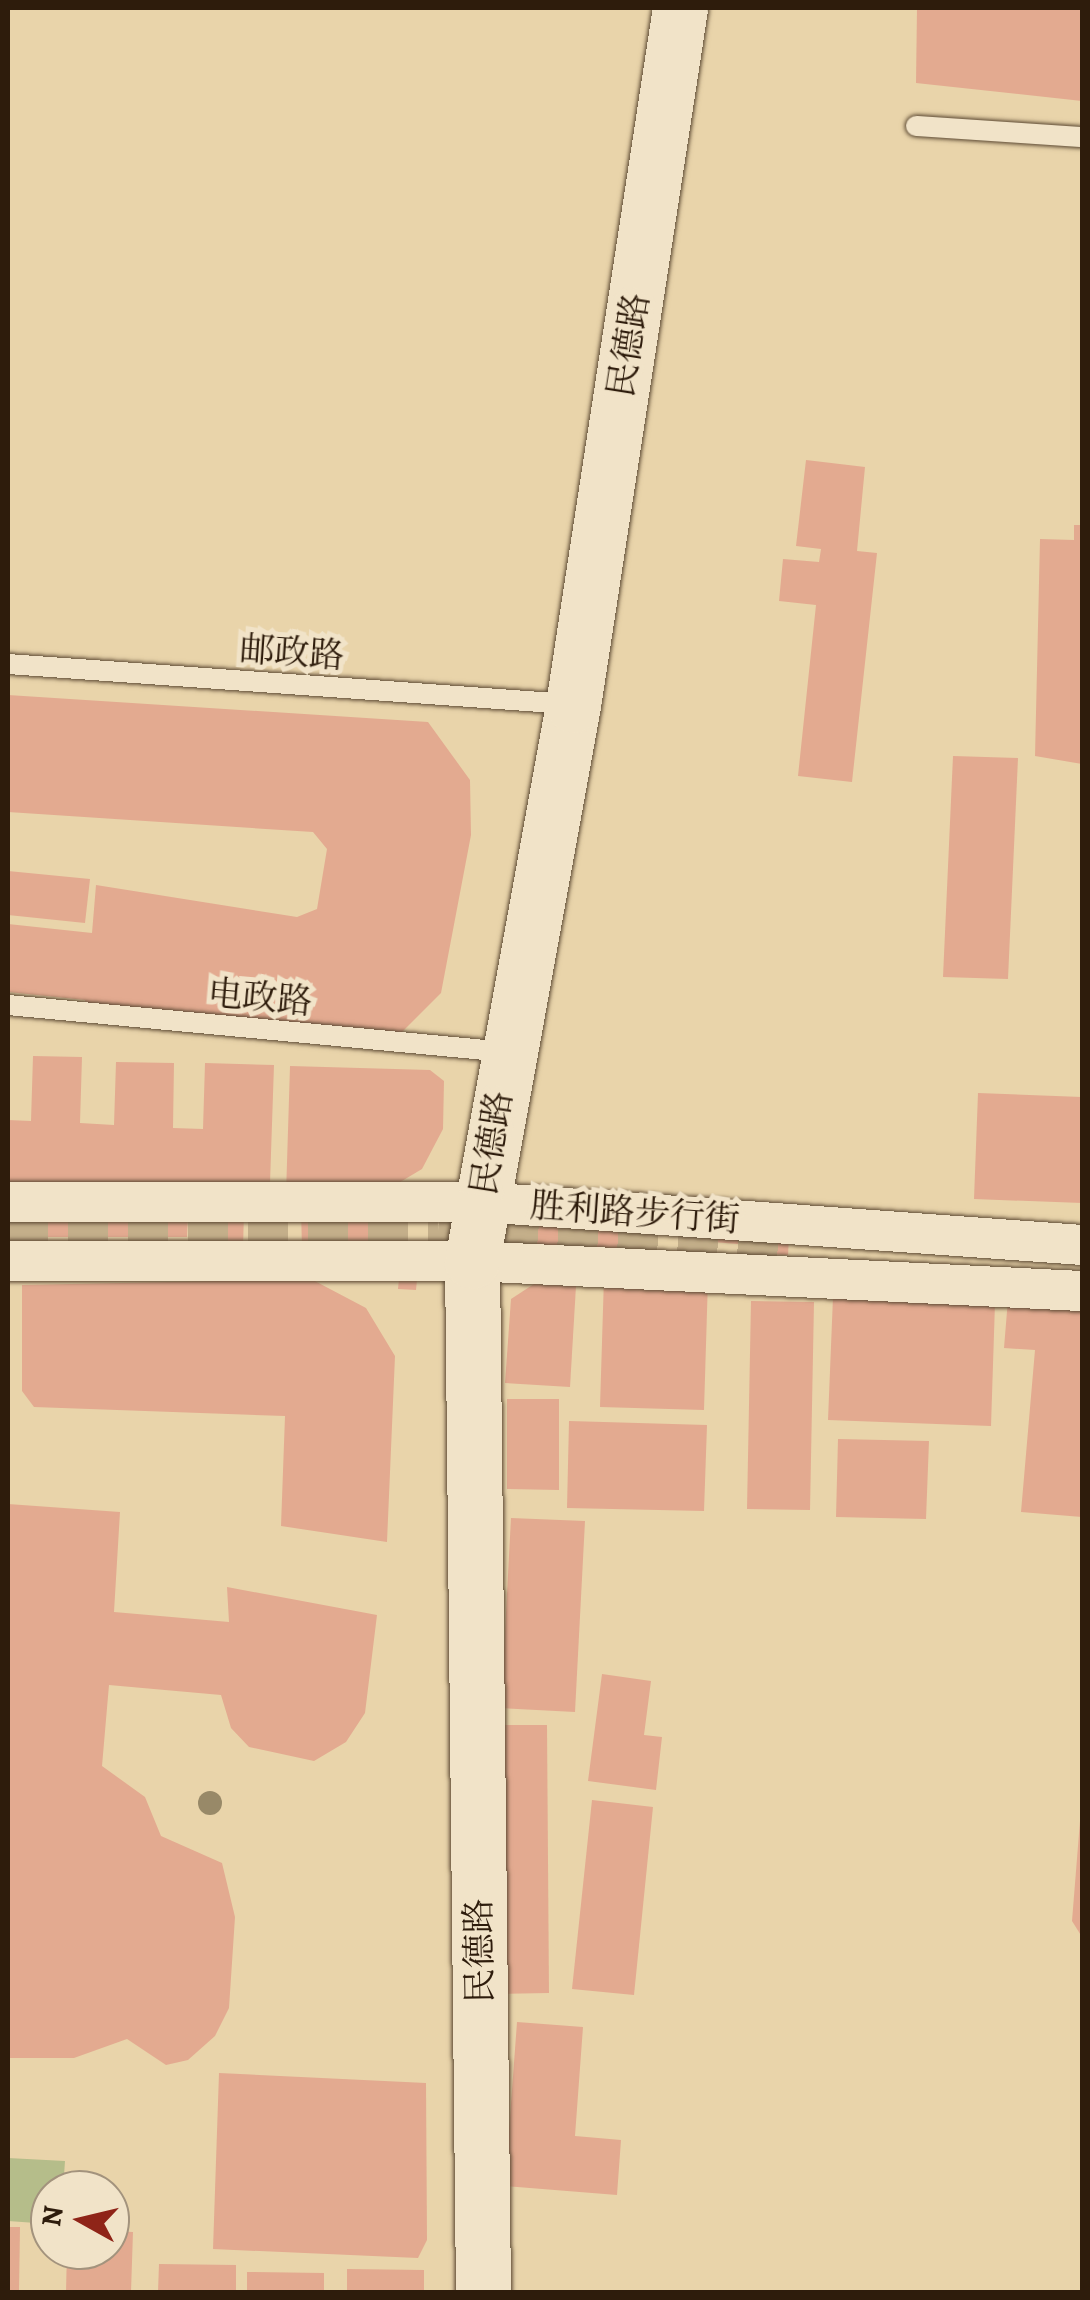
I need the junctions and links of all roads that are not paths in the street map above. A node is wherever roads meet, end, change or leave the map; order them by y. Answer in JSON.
{"nodes":[{"id":1,"x":680,"y":8,"type":"edge"},
{"id":2,"x":916,"y":126,"type":"dead end"},
{"id":3,"x":1082,"y":137,"type":"edge"},
{"id":4,"x":8,"y":664,"type":"edge"},
{"id":5,"x":573,"y":704,"type":"junction"},
{"id":6,"x":8,"y":1005,"type":"edge"},
{"id":7,"x":506,"y":1052,"type":"junction"},
{"id":8,"x":8,"y":1202,"type":"edge"},
{"id":9,"x":481,"y":1202,"type":"junction"},
{"id":10,"x":1082,"y":1245,"type":"edge"},
{"id":11,"x":8,"y":1261,"type":"edge"},
{"id":12,"x":472,"y":1261,"type":"junction"},
{"id":13,"x":1082,"y":1292,"type":"edge"},
{"id":14,"x":483,"y":2292,"type":"edge"}],
"edges":[{"from":1,"to":5,"type":"main road","name":"民德路"},
{"from":2,"to":3,"type":"lane"},
{"from":4,"to":5,"type":"lane","name":"邮政路"},
{"from":5,"to":7,"type":"main road","name":"民德路"},
{"from":6,"to":7,"type":"lane","name":"电政路"},
{"from":7,"to":9,"type":"main road","name":"民德路"},
{"from":8,"to":9,"type":"street","name":"胜利路步行街"},
{"from":9,"to":10,"type":"street","name":"胜利路步行街"},
{"from":9,"to":12,"type":"main road","name":"民德路"},
{"from":11,"to":12,"type":"street","name":"胜利路步行街"},
{"from":12,"to":13,"type":"street","name":"胜利路步行街"},
{"from":12,"to":14,"type":"main road","name":"民德路"}]}
